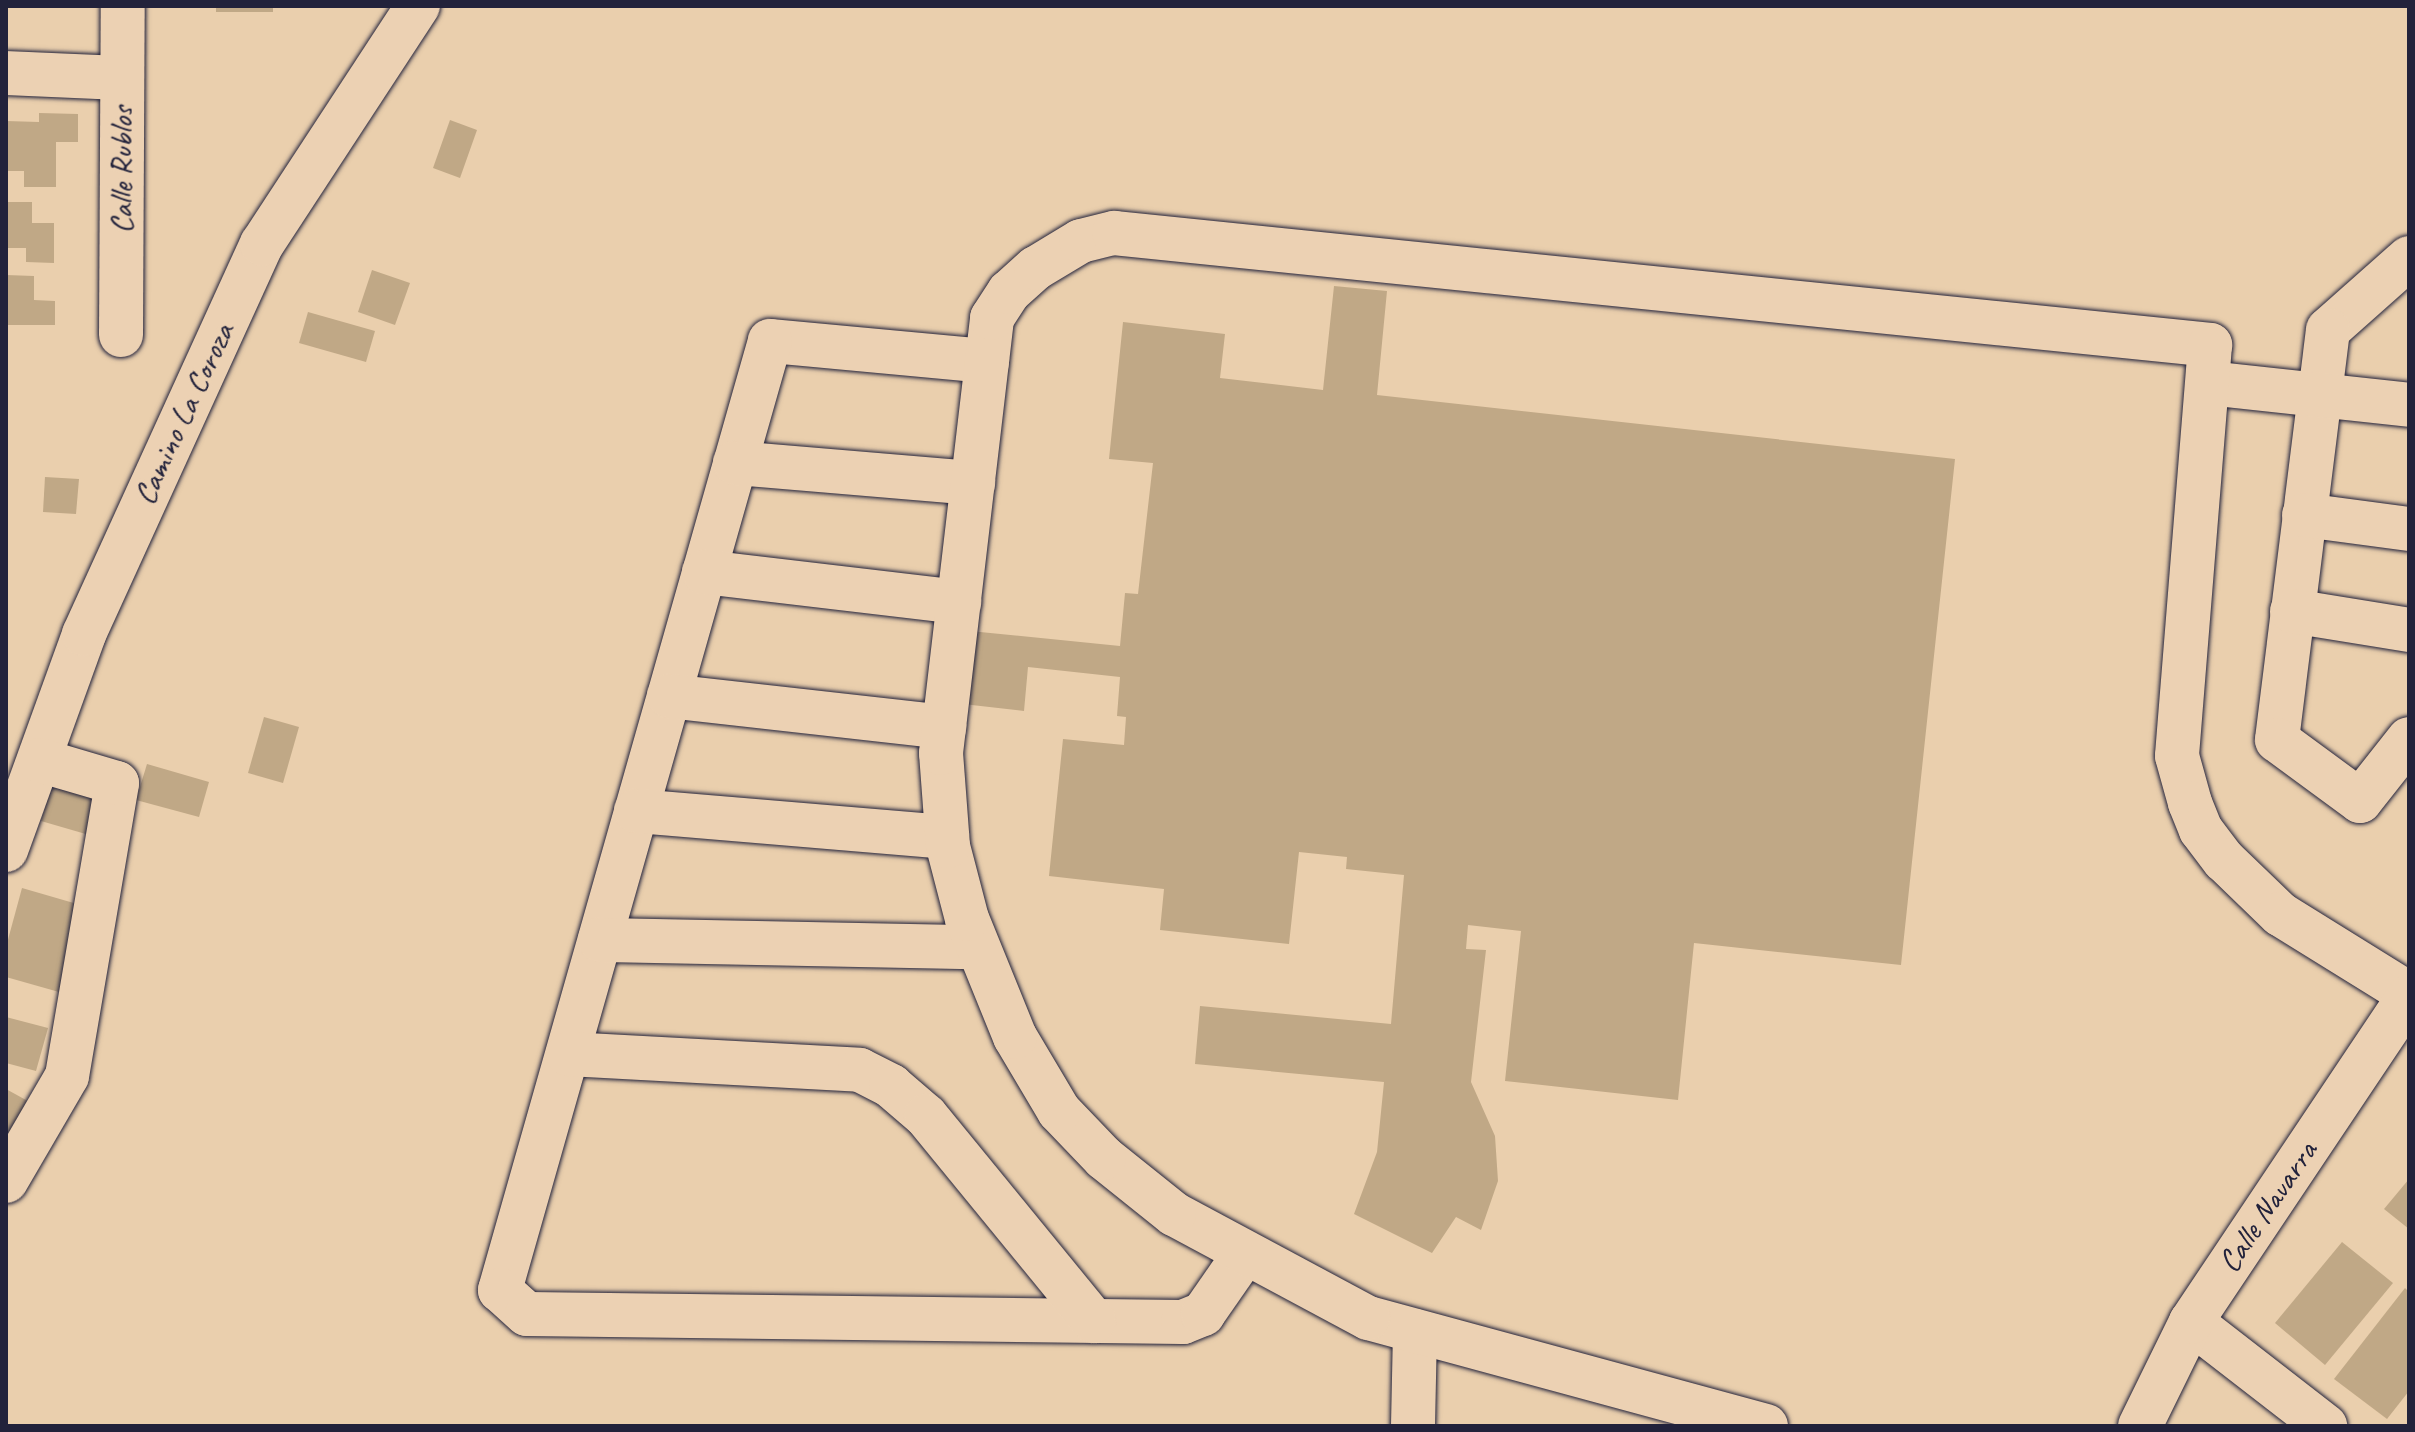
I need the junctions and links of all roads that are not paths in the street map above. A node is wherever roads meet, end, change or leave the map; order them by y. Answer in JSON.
{"nodes":[{"id":1,"x":123,"y":6,"type":"edge"},
{"id":2,"x":418,"y":6,"type":"edge"},
{"id":3,"x":6,"y":73,"type":"edge"},
{"id":4,"x":122,"y":78,"type":"junction"},
{"id":5,"x":2409,"y":258,"type":"edge"},
{"id":6,"x":121,"y":335,"type":"dead end"},
{"id":7,"x":987,"y":361,"type":"junction"},
{"id":8,"x":2208,"y":383,"type":"junction"},
{"id":9,"x":2318,"y":395,"type":"junction"},
{"id":10,"x":2409,"y":405,"type":"edge"},
{"id":11,"x":735,"y":463,"type":"junction"},
{"id":12,"x":973,"y":483,"type":"junction"},
{"id":13,"x":2304,"y":515,"type":"junction"},
{"id":14,"x":2409,"y":529,"type":"edge"},
{"id":15,"x":704,"y":572,"type":"junction"},
{"id":16,"x":959,"y":602,"type":"junction"},
{"id":17,"x":2292,"y":611,"type":"junction"},
{"id":18,"x":2409,"y":630,"type":"edge"},
{"id":19,"x":669,"y":696,"type":"junction"},
{"id":20,"x":944,"y":727,"type":"junction"},
{"id":21,"x":2409,"y":739,"type":"edge"},
{"id":22,"x":39,"y":760,"type":"junction"},
{"id":23,"x":636,"y":811,"type":"junction"},
{"id":24,"x":947,"y":837,"type":"junction"},
{"id":25,"x":6,"y":850,"type":"edge"},
{"id":26,"x":600,"y":940,"type":"junction"},
{"id":27,"x":977,"y":947,"type":"junction"},
{"id":28,"x":2409,"y":995,"type":"edge"},
{"id":29,"x":568,"y":1054,"type":"junction"},
{"id":30,"x":6,"y":1181,"type":"edge"},
{"id":31,"x":1244,"y":1255,"type":"junction"},
{"id":32,"x":1094,"y":1321,"type":"junction"},
{"id":33,"x":2191,"y":1322,"type":"junction"},
{"id":34,"x":1415,"y":1331,"type":"junction"},
{"id":35,"x":1413,"y":1426,"type":"edge"},
{"id":36,"x":1766,"y":1426,"type":"edge"},
{"id":37,"x":2140,"y":1426,"type":"edge"},
{"id":38,"x":2325,"y":1426,"type":"edge"}],
"edges":[{"from":1,"to":4,"type":"street","name":"Calle Rublos"},
{"from":2,"to":22,"type":"street","name":"Camino La Coroza"},
{"from":3,"to":4,"type":"street"},
{"from":4,"to":6,"type":"street","name":"Calle Rublos"},
{"from":5,"to":9,"type":"street"},
{"from":7,"to":8,"type":"street"},
{"from":7,"to":11,"type":"street"},
{"from":7,"to":12,"type":"street"},
{"from":8,"to":9,"type":"street"},
{"from":8,"to":28,"type":"street"},
{"from":9,"to":10,"type":"street"},
{"from":9,"to":13,"type":"street"},
{"from":11,"to":12,"type":"street"},
{"from":11,"to":15,"type":"street"},
{"from":12,"to":16,"type":"street"},
{"from":13,"to":14,"type":"street"},
{"from":13,"to":17,"type":"street"},
{"from":15,"to":16,"type":"street"},
{"from":15,"to":19,"type":"street"},
{"from":16,"to":20,"type":"street"},
{"from":17,"to":18,"type":"street"},
{"from":17,"to":21,"type":"street"},
{"from":19,"to":20,"type":"street"},
{"from":19,"to":23,"type":"street"},
{"from":20,"to":24,"type":"street"},
{"from":22,"to":25,"type":"street","name":"Camino La Coroza"},
{"from":22,"to":30,"type":"street"},
{"from":23,"to":24,"type":"street"},
{"from":23,"to":26,"type":"street"},
{"from":24,"to":27,"type":"street"},
{"from":26,"to":27,"type":"street"},
{"from":26,"to":29,"type":"street"},
{"from":27,"to":31,"type":"street"},
{"from":28,"to":33,"type":"street","name":"Calle Navarra"},
{"from":29,"to":32,"type":"street"},
{"from":29,"to":32,"type":"street"},
{"from":31,"to":32,"type":"street"},
{"from":31,"to":34,"type":"street"},
{"from":33,"to":37,"type":"street","name":"Calle Navarra"},
{"from":33,"to":38,"type":"street"},
{"from":34,"to":35,"type":"street"},
{"from":34,"to":36,"type":"street"}]}
